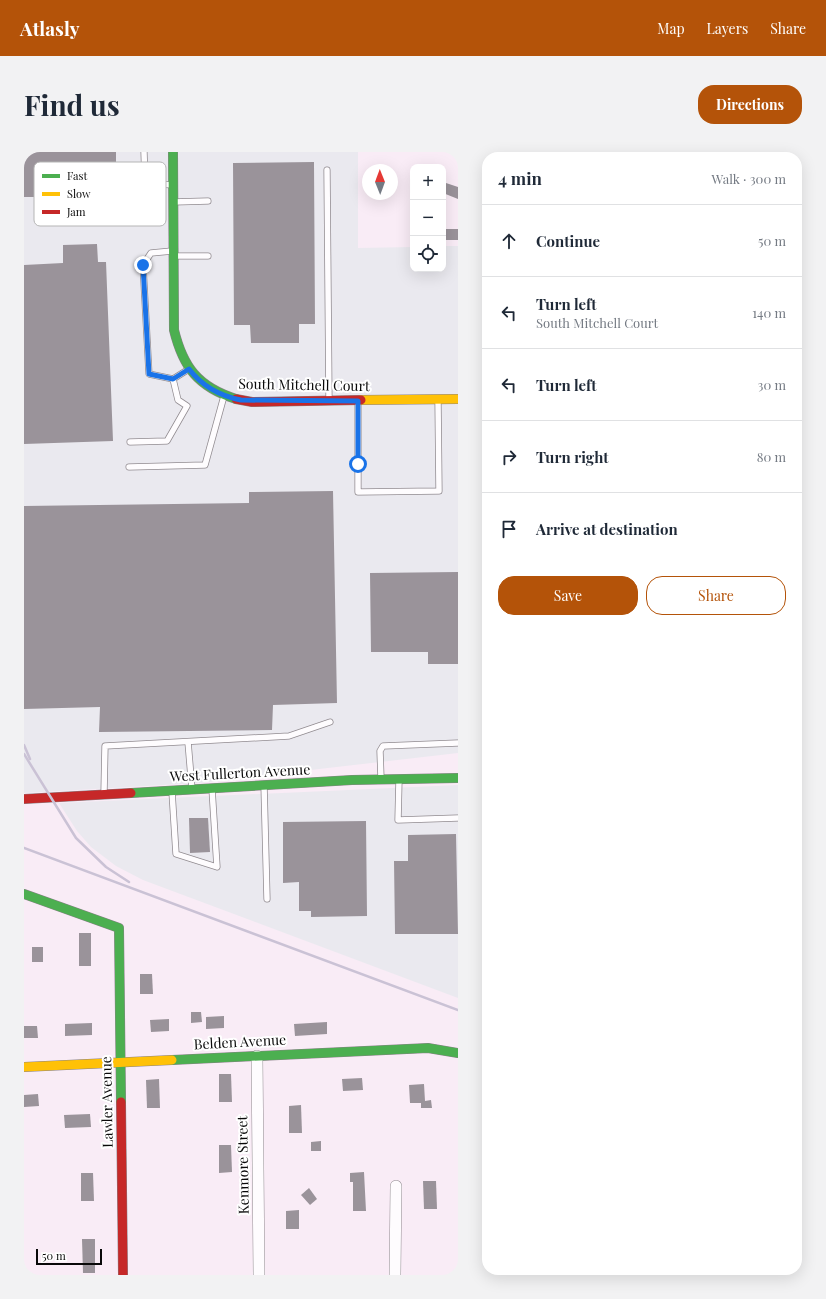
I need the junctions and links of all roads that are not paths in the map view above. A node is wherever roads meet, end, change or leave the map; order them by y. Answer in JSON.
{"nodes":[{"id":1,"x":144,"y":152,"type":"edge"},
{"id":2,"x":173,"y":152,"type":"edge"},
{"id":3,"x":144,"y":162,"type":"edge"},
{"id":4,"x":327,"y":170,"type":"dead end"},
{"id":5,"x":166,"y":184,"type":"edge"},
{"id":6,"x":173,"y":185,"type":"junction"},
{"id":7,"x":208,"y":201,"type":"dead end"},
{"id":8,"x":173,"y":202,"type":"junction"},
{"id":9,"x":173,"y":253,"type":"junction"},
{"id":10,"x":208,"y":256,"type":"dead end"},
{"id":11,"x":189,"y":369,"type":"junction"},
{"id":12,"x":173,"y":379,"type":"junction"},
{"id":13,"x":224,"y":396,"type":"junction"},
{"id":14,"x":438,"y":399,"type":"junction"},
{"id":15,"x":458,"y":399,"type":"edge"},
{"id":16,"x":329,"y":401,"type":"junction"},
{"id":17,"x":358,"y":401,"type":"junction"},
{"id":18,"x":130,"y":442,"type":"dead end"},
{"id":19,"x":129,"y":467,"type":"dead end"},
{"id":20,"x":330,"y":722,"type":"dead end"},
{"id":21,"x":188,"y":742,"type":"junction"},
{"id":22,"x":458,"y":743,"type":"edge"},
{"id":23,"x":458,"y":778,"type":"edge"},
{"id":24,"x":381,"y":780,"type":"junction"},
{"id":25,"x":400,"y":780,"type":"junction"},
{"id":26,"x":264,"y":785,"type":"junction"},
{"id":27,"x":212,"y":788,"type":"junction"},
{"id":28,"x":192,"y":790,"type":"junction"},
{"id":29,"x":172,"y":791,"type":"junction"},
{"id":30,"x":104,"y":795,"type":"junction"},
{"id":31,"x":24,"y":799,"type":"edge"},
{"id":32,"x":458,"y":818,"type":"edge"},
{"id":33,"x":24,"y":894,"type":"edge"},
{"id":34,"x":267,"y":900,"type":"dead end"},
{"id":35,"x":458,"y":1053,"type":"edge"},
{"id":36,"x":257,"y":1056,"type":"junction"},
{"id":37,"x":120,"y":1062,"type":"junction"},
{"id":38,"x":24,"y":1067,"type":"edge"},
{"id":39,"x":396,"y":1186,"type":"dead end"},
{"id":40,"x":123,"y":1275,"type":"edge"},
{"id":41,"x":259,"y":1275,"type":"edge"},
{"id":42,"x":395,"y":1275,"type":"edge"}],
"edges":[{"from":1,"to":3,"type":"lane"},
{"from":2,"to":6,"type":"street","name":"South Mitchell Court"},
{"from":4,"to":16,"type":"lane"},
{"from":5,"to":6,"type":"lane"},
{"from":6,"to":8,"type":"street","name":"South Mitchell Court"},
{"from":7,"to":8,"type":"lane"},
{"from":8,"to":9,"type":"street","name":"South Mitchell Court"},
{"from":9,"to":10,"type":"lane"},
{"from":9,"to":11,"type":"street","name":"South Mitchell Court"},
{"from":9,"to":12,"type":"lane"},
{"from":11,"to":12,"type":"lane"},
{"from":11,"to":13,"type":"street","name":"South Mitchell Court"},
{"from":12,"to":18,"type":"lane"},
{"from":13,"to":16,"type":"street","name":"South Mitchell Court"},
{"from":13,"to":19,"type":"lane"},
{"from":14,"to":15,"type":"street","name":"South Mitchell Court"},
{"from":14,"to":17,"type":"street","name":"South Mitchell Court"},
{"from":14,"to":17,"type":"lane"},
{"from":16,"to":17,"type":"street","name":"South Mitchell Court"},
{"from":20,"to":21,"type":"lane"},
{"from":21,"to":28,"type":"lane"},
{"from":21,"to":30,"type":"lane"},
{"from":22,"to":24,"type":"lane"},
{"from":23,"to":25,"type":"street","name":"West Fullerton Avenue"},
{"from":24,"to":25,"type":"street","name":"West Fullerton Avenue"},
{"from":24,"to":26,"type":"street","name":"West Fullerton Avenue"},
{"from":25,"to":32,"type":"lane"},
{"from":26,"to":27,"type":"street","name":"West Fullerton Avenue"},
{"from":26,"to":34,"type":"lane"},
{"from":27,"to":28,"type":"street","name":"West Fullerton Avenue"},
{"from":27,"to":29,"type":"lane"},
{"from":28,"to":29,"type":"street","name":"West Fullerton Avenue"},
{"from":29,"to":30,"type":"street","name":"West Fullerton Avenue"},
{"from":30,"to":31,"type":"street","name":"West Fullerton Avenue"},
{"from":33,"to":37,"type":"street","name":"Lawler Avenue"},
{"from":35,"to":36,"type":"street","name":"Belden Avenue"},
{"from":36,"to":37,"type":"street","name":"Belden Avenue"},
{"from":36,"to":41,"type":"street","name":"Kenmore Street"},
{"from":37,"to":38,"type":"street","name":"Belden Avenue"},
{"from":37,"to":40,"type":"street","name":"Lawler Avenue"},
{"from":39,"to":42,"type":"street"}]}
